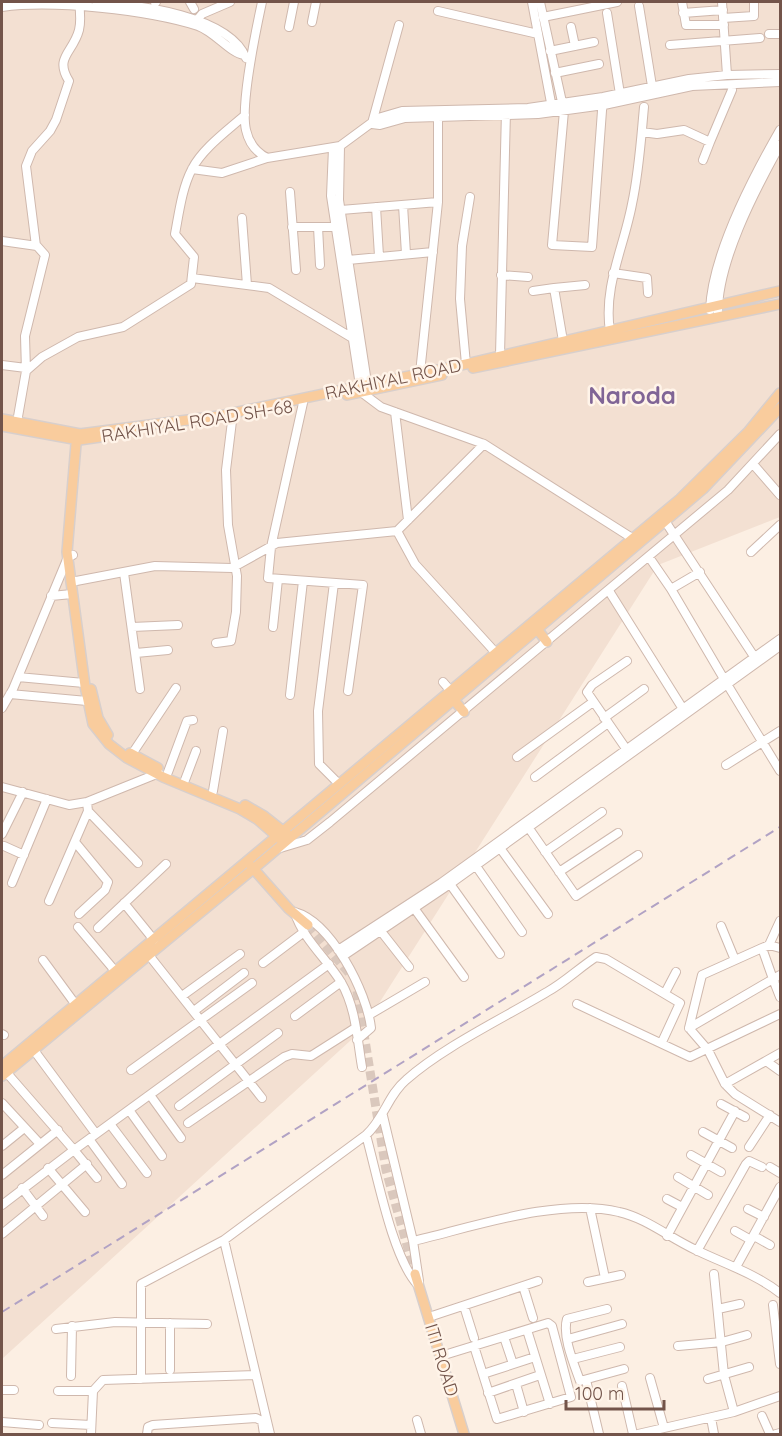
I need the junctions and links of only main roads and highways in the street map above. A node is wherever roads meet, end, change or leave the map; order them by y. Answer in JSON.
{"nodes":[{"id":1,"x":780,"y":291,"type":"edge"},
{"id":2,"x":780,"y":304,"type":"edge"},
{"id":3,"x":714,"y":312,"type":"junction"},
{"id":4,"x":364,"y":390,"type":"junction"},
{"id":5,"x":780,"y":393,"type":"edge"},
{"id":6,"x":780,"y":408,"type":"edge"},
{"id":7,"x":233,"y":415,"type":"junction"},
{"id":8,"x":2,"y":419,"type":"edge"},
{"id":9,"x":16,"y":425,"type":"junction"},
{"id":10,"x":2,"y":426,"type":"edge"},
{"id":11,"x":80,"y":437,"type":"junction"},
{"id":12,"x":74,"y":582,"type":"junction"},
{"id":13,"x":537,"y":629,"type":"junction"},
{"id":14,"x":547,"y":642,"type":"road end"},
{"id":15,"x":449,"y":690,"type":"junction"},
{"id":16,"x":464,"y":712,"type":"road end"},
{"id":17,"x":162,"y":772,"type":"junction"},
{"id":18,"x":284,"y":837,"type":"junction"},
{"id":19,"x":253,"y":863,"type":"junction"},
{"id":20,"x":306,"y":928,"type":"tunnel mouth"},
{"id":21,"x":3,"y":1071,"type":"edge"},
{"id":22,"x":415,"y":1274,"type":"tunnel mouth"},
{"id":23,"x":464,"y":1434,"type":"edge"}],
"edges":[{"from":1,"to":3,"type":"main road","name":"RAKHIYAL ROAD"},
{"from":2,"to":3,"type":"main road","name":"RAKHIYAL ROAD SH-68"},
{"from":3,"to":4,"type":"main road","name":"RAKHIYAL ROAD SH-68"},
{"from":3,"to":4,"type":"main road","name":"RAKHIYAL ROAD"},
{"from":4,"to":7,"type":"main road","name":"RAKHIYAL ROAD"},
{"from":4,"to":7,"type":"main road","name":"RAKHIYAL ROAD SH-68"},
{"from":5,"to":15,"type":"main road"},
{"from":6,"to":13,"type":"main road"},
{"from":7,"to":11,"type":"main road","name":"RAKHIYAL ROAD SH-68"},
{"from":8,"to":9,"type":"main road"},
{"from":9,"to":10,"type":"main road","name":"RAKHIYAL ROAD SH-68"},
{"from":9,"to":11,"type":"main road","name":"RAKHIYAL ROAD SH-68"},
{"from":11,"to":12,"type":"main road"},
{"from":12,"to":17,"type":"main road"},
{"from":12,"to":17,"type":"main road"},
{"from":13,"to":14,"type":"main road"},
{"from":13,"to":15,"type":"main road"},
{"from":15,"to":16,"type":"main road"},
{"from":15,"to":18,"type":"main road"},
{"from":15,"to":18,"type":"main road"},
{"from":17,"to":18,"type":"main road"},
{"from":17,"to":18,"type":"main road"},
{"from":18,"to":19,"type":"main road"},
{"from":18,"to":19,"type":"main road"},
{"from":19,"to":20,"type":"main road"},
{"from":19,"to":21,"type":"main road"},
{"from":19,"to":21,"type":"main road"},
{"from":22,"to":23,"type":"main road","name":"ITI ROAD"}]}
